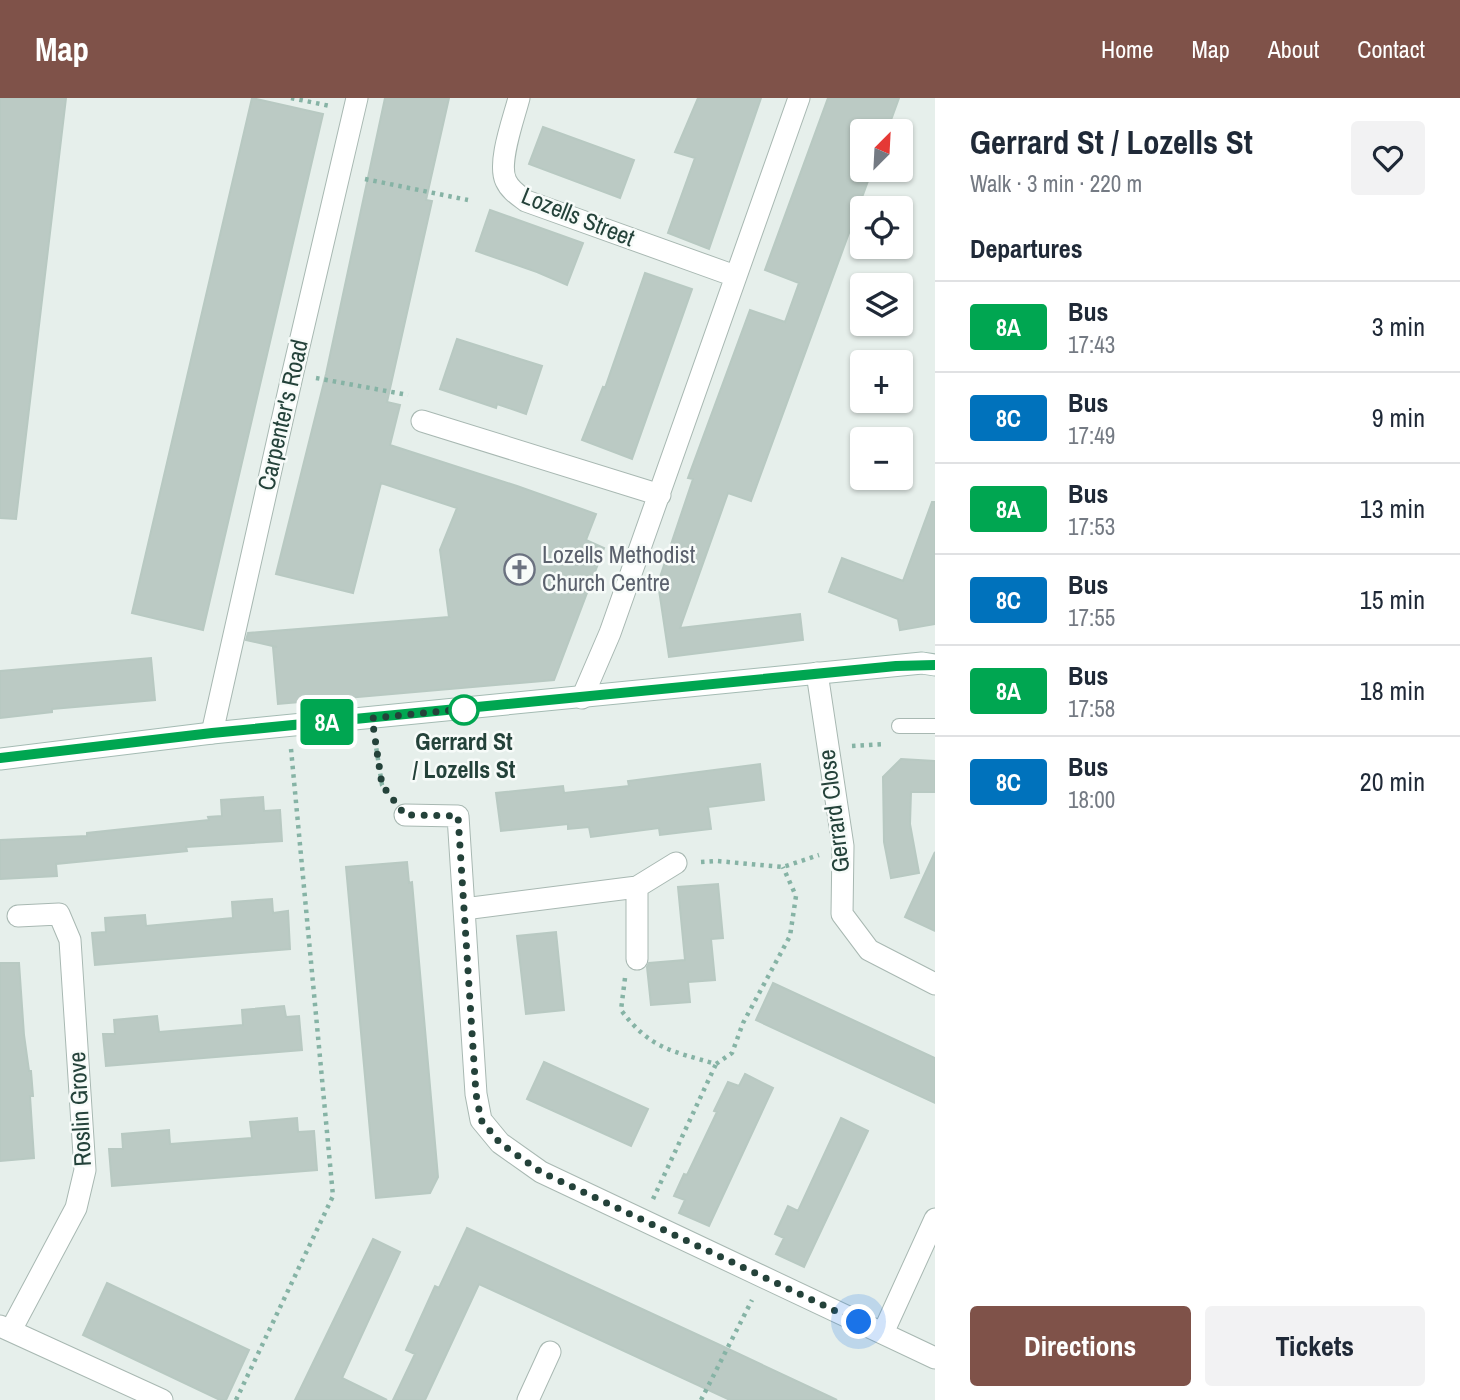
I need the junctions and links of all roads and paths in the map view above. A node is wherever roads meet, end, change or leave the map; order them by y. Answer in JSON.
{"nodes":[{"id":1,"x":291,"y":98,"type":"edge"},
{"id":2,"x":519,"y":98,"type":"edge"},
{"id":3,"x":799,"y":98,"type":"edge"},
{"id":4,"x":356,"y":104,"type":"edge"},
{"id":5,"x":340,"y":173,"type":"junction"},
{"id":6,"x":468,"y":200,"type":"dead end"},
{"id":7,"x":736,"y":276,"type":"junction"},
{"id":8,"x":293,"y":372,"type":"junction"},
{"id":9,"x":408,"y":395,"type":"dead end"},
{"id":10,"x":422,"y":421,"type":"dead end"},
{"id":11,"x":660,"y":495,"type":"junction"},
{"id":12,"x":935,"y":665,"type":"edge"},
{"id":13,"x":817,"y":673,"type":"junction"},
{"id":14,"x":582,"y":698,"type":"junction"},
{"id":15,"x":372,"y":718,"type":"junction"},
{"id":16,"x":287,"y":726,"type":"junction"},
{"id":17,"x":899,"y":726,"type":"joint"},
{"id":18,"x":935,"y":726,"type":"edge"},
{"id":19,"x":212,"y":733,"type":"junction"},
{"id":20,"x":827,"y":748,"type":"junction"},
{"id":21,"x":0,"y":758,"type":"edge"},
{"id":22,"x":405,"y":815,"type":"joint"},
{"id":23,"x":843,"y":846,"type":"junction"},
{"id":24,"x":676,"y":863,"type":"joint"},
{"id":25,"x":783,"y":867,"type":"junction"},
{"id":26,"x":636,"y":887,"type":"junction"},
{"id":27,"x":464,"y":909,"type":"junction"},
{"id":28,"x":18,"y":916,"type":"dead end"},
{"id":29,"x":637,"y":959,"type":"joint"},
{"id":30,"x":935,"y":984,"type":"edge"},
{"id":31,"x":716,"y":1064,"type":"junction"},
{"id":32,"x":935,"y":1219,"type":"edge"},
{"id":33,"x":643,"y":1220,"type":"junction"},
{"id":34,"x":763,"y":1277,"type":"junction"},
{"id":35,"x":6,"y":1328,"type":"edge"},
{"id":36,"x":883,"y":1333,"type":"junction"},
{"id":37,"x":550,"y":1352,"type":"dead end"},
{"id":38,"x":935,"y":1358,"type":"edge"},
{"id":39,"x":162,"y":1400,"type":"edge"},
{"id":40,"x":236,"y":1400,"type":"edge"},
{"id":41,"x":528,"y":1400,"type":"edge"},
{"id":42,"x":701,"y":1400,"type":"edge"}],
"edges":[{"from":1,"to":4,"type":"path"},
{"from":2,"to":7,"type":"street","name":"Lozells Street"},
{"from":3,"to":7,"type":"street"},
{"from":4,"to":5,"type":"street","name":"Carpenter's Road"},
{"from":5,"to":6,"type":"path"},
{"from":5,"to":8,"type":"street","name":"Carpenter's Road"},
{"from":7,"to":11,"type":"street"},
{"from":8,"to":9,"type":"path"},
{"from":8,"to":19,"type":"street","name":"Carpenter's Road"},
{"from":10,"to":11,"type":"street"},
{"from":11,"to":14,"type":"street"},
{"from":12,"to":13,"type":"street"},
{"from":13,"to":14,"type":"street"},
{"from":13,"to":20,"type":"street","name":"Gerrard Close"},
{"from":14,"to":15,"type":"street"},
{"from":15,"to":16,"type":"street"},
{"from":15,"to":22,"type":"path"},
{"from":16,"to":19,"type":"street"},
{"from":16,"to":40,"type":"path"},
{"from":17,"to":18,"type":"lane"},
{"from":17,"to":20,"type":"path"},
{"from":19,"to":21,"type":"street"},
{"from":20,"to":23,"type":"street","name":"Gerrard Close"},
{"from":22,"to":27,"type":"street"},
{"from":23,"to":25,"type":"path"},
{"from":23,"to":30,"type":"street","name":"Gerrard Close"},
{"from":24,"to":25,"type":"path"},
{"from":24,"to":26,"type":"street"},
{"from":25,"to":31,"type":"path"},
{"from":26,"to":27,"type":"street"},
{"from":26,"to":29,"type":"street"},
{"from":27,"to":33,"type":"street"},
{"from":28,"to":35,"type":"street","name":"Roslin Grove"},
{"from":29,"to":31,"type":"path"},
{"from":31,"to":33,"type":"path"},
{"from":32,"to":36,"type":"street"},
{"from":33,"to":34,"type":"street"},
{"from":34,"to":36,"type":"street"},
{"from":34,"to":42,"type":"path"},
{"from":35,"to":39,"type":"street"},
{"from":36,"to":38,"type":"street"},
{"from":37,"to":41,"type":"street"}]}
